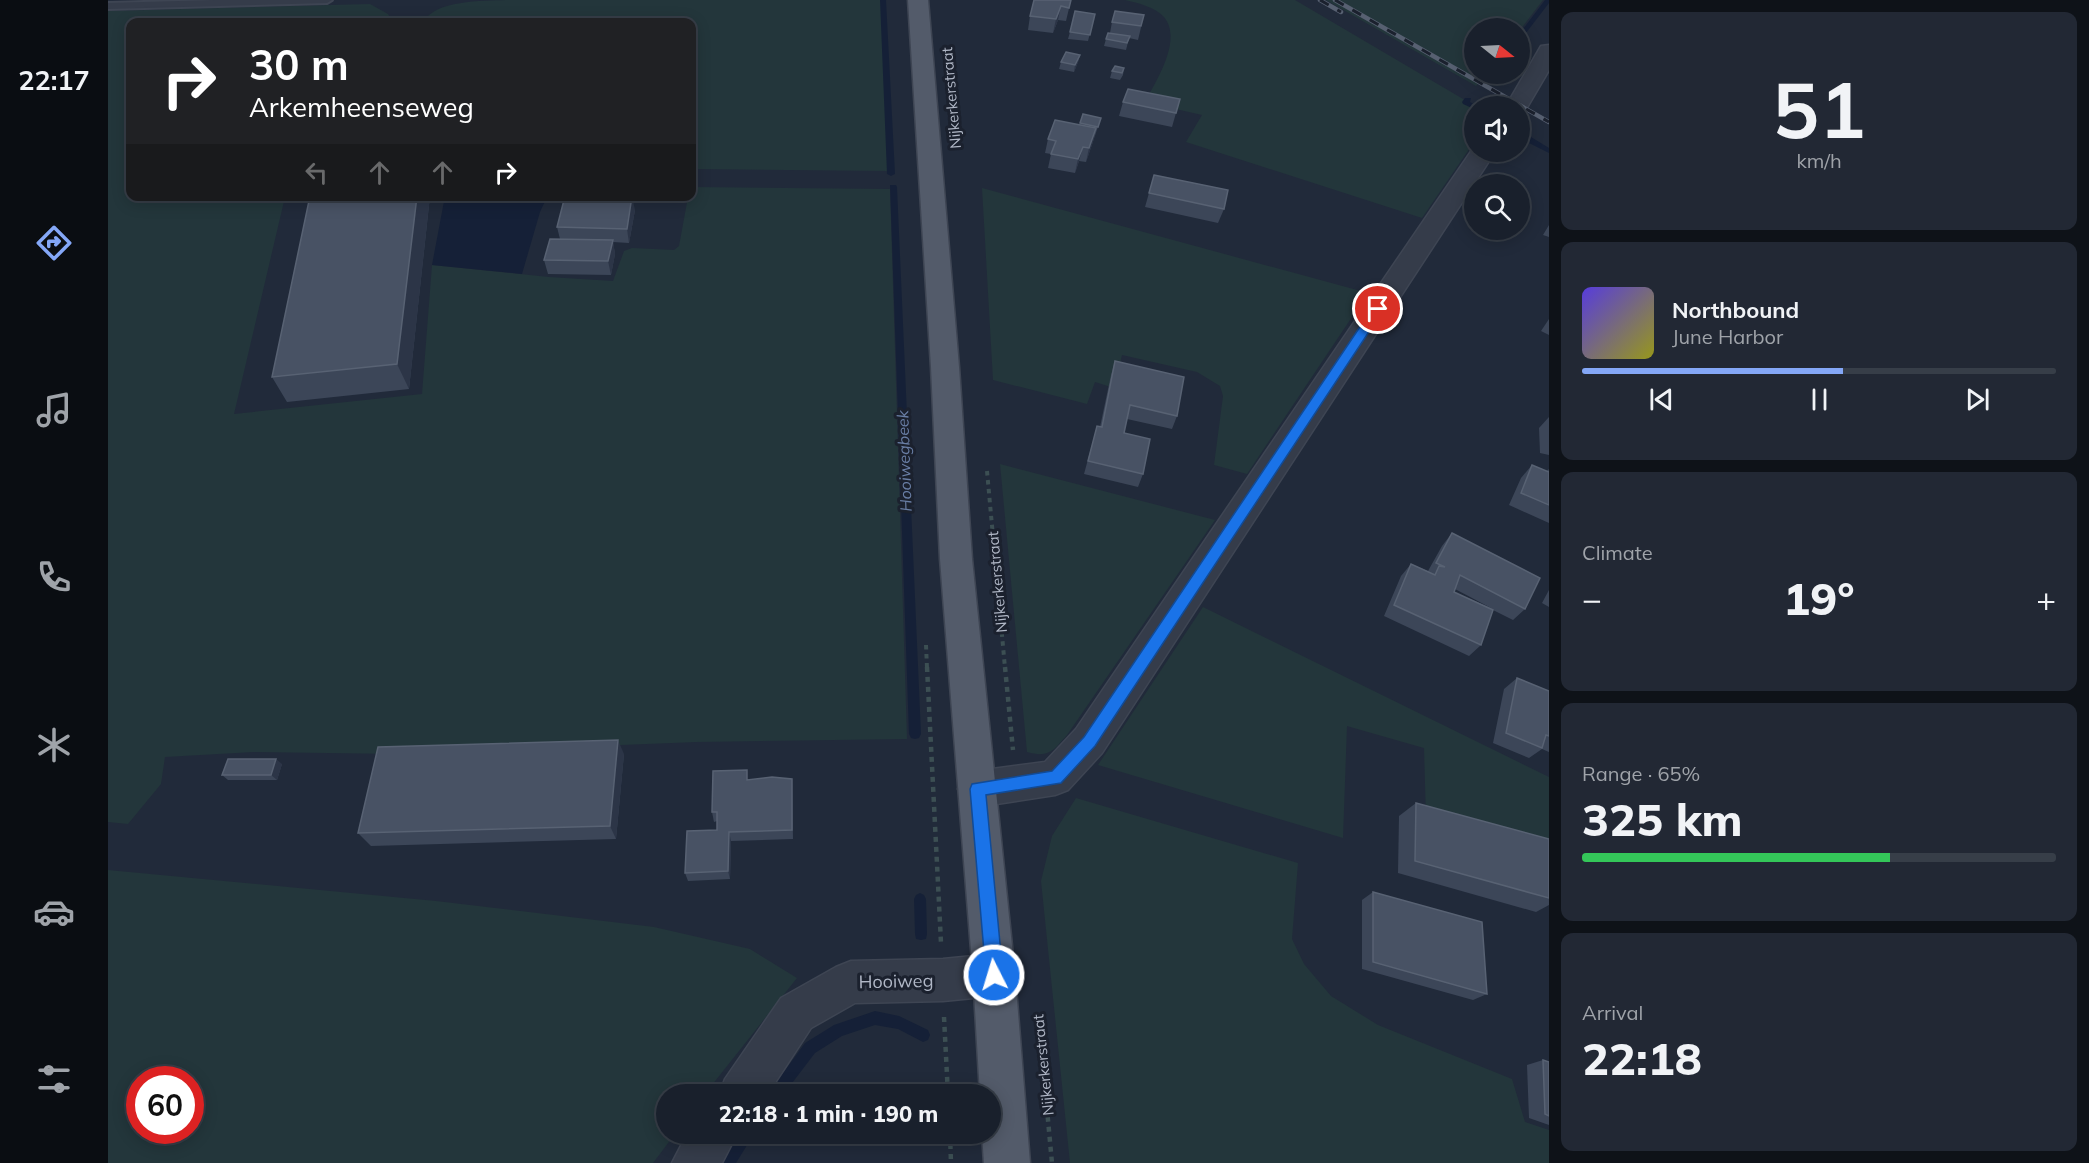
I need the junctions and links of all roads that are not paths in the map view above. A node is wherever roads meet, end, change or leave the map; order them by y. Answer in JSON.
{"nodes":[{"id":1,"x":327,"y":0,"type":"edge"},
{"id":2,"x":918,"y":0,"type":"edge"},
{"id":3,"x":108,"y":6,"type":"edge"},
{"id":4,"x":1549,"y":51,"type":"edge"},
{"id":5,"x":1523,"y":96,"type":"edge"},
{"id":6,"x":1476,"y":162,"type":"edge"},
{"id":7,"x":978,"y":789,"type":"junction"},
{"id":8,"x":994,"y":975,"type":"junction"},
{"id":9,"x":748,"y":1084,"type":"edge"},
{"id":10,"x":707,"y":1144,"type":"edge"},
{"id":11,"x":695,"y":1163,"type":"edge"},
{"id":12,"x":1007,"y":1163,"type":"edge"}],
"edges":[{"from":1,"to":3,"type":"lane"},
{"from":2,"to":7,"type":"main road","name":"Nijkerkerstraat"},
{"from":4,"to":5,"type":"street"},
{"from":6,"to":7,"type":"street"},
{"from":7,"to":8,"type":"main road","name":"Nijkerkerstraat"},
{"from":8,"to":9,"type":"street","name":"Hooiweg"},
{"from":8,"to":12,"type":"main road","name":"Nijkerkerstraat"},
{"from":10,"to":11,"type":"street"}]}
